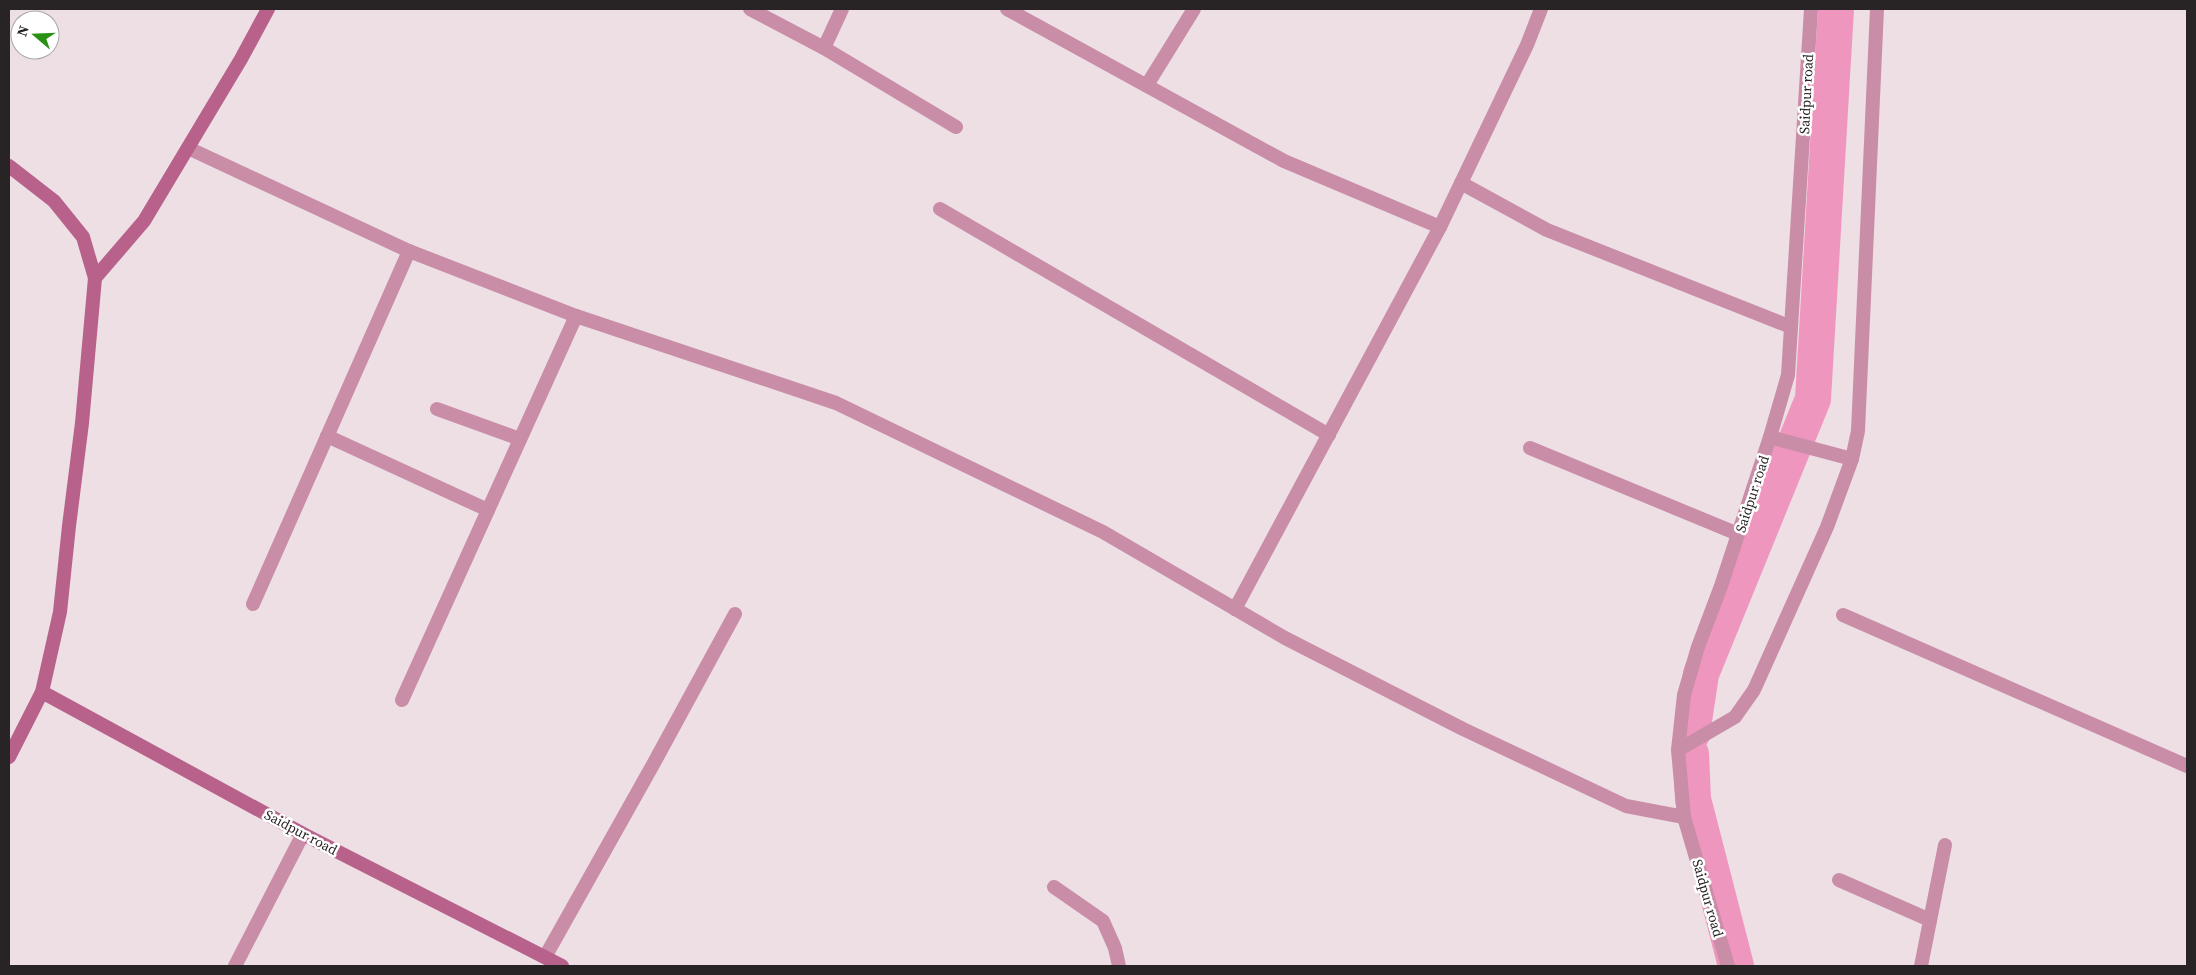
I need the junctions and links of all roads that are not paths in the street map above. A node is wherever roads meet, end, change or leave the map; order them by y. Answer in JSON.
{"nodes":[{"id":1,"x":268,"y":9,"type":"edge"},
{"id":2,"x":750,"y":9,"type":"edge"},
{"id":3,"x":842,"y":9,"type":"edge"},
{"id":4,"x":1007,"y":9,"type":"edge"},
{"id":5,"x":1194,"y":9,"type":"edge"},
{"id":6,"x":1541,"y":9,"type":"edge"},
{"id":7,"x":1811,"y":9,"type":"edge"},
{"id":8,"x":1877,"y":9,"type":"edge"},
{"id":9,"x":824,"y":48,"type":"junction"},
{"id":10,"x":1147,"y":85,"type":"junction"},
{"id":11,"x":956,"y":127,"type":"dead end"},
{"id":12,"x":188,"y":148,"type":"junction"},
{"id":13,"x":9,"y":166,"type":"edge"},
{"id":14,"x":1461,"y":183,"type":"junction"},
{"id":15,"x":940,"y":210,"type":"dead end"},
{"id":16,"x":1440,"y":227,"type":"junction"},
{"id":17,"x":409,"y":251,"type":"junction"},
{"id":18,"x":95,"y":278,"type":"junction"},
{"id":19,"x":576,"y":316,"type":"junction"},
{"id":20,"x":1791,"y":327,"type":"junction"},
{"id":21,"x":437,"y":409,"type":"dead end"},
{"id":22,"x":1329,"y":435,"type":"junction"},
{"id":23,"x":327,"y":436,"type":"junction"},
{"id":24,"x":1770,"y":437,"type":"junction"},
{"id":25,"x":520,"y":439,"type":"junction"},
{"id":26,"x":1530,"y":448,"type":"dead end"},
{"id":27,"x":1852,"y":460,"type":"junction"},
{"id":28,"x":488,"y":510,"type":"junction"},
{"id":29,"x":1738,"y":534,"type":"junction"},
{"id":30,"x":253,"y":604,"type":"dead end"},
{"id":31,"x":1235,"y":609,"type":"junction"},
{"id":32,"x":735,"y":614,"type":"dead end"},
{"id":33,"x":1843,"y":615,"type":"dead end"},
{"id":34,"x":42,"y":692,"type":"junction"},
{"id":35,"x":402,"y":700,"type":"dead end"},
{"id":36,"x":1678,"y":750,"type":"junction"},
{"id":37,"x":9,"y":756,"type":"edge"},
{"id":38,"x":2187,"y":766,"type":"edge"},
{"id":39,"x":1684,"y":817,"type":"junction"},
{"id":40,"x":303,"y":834,"type":"junction"},
{"id":41,"x":1945,"y":845,"type":"dead end"},
{"id":42,"x":1839,"y":880,"type":"dead end"},
{"id":43,"x":1054,"y":887,"type":"dead end"},
{"id":44,"x":1930,"y":920,"type":"junction"},
{"id":45,"x":545,"y":957,"type":"junction"},
{"id":46,"x":235,"y":966,"type":"edge"},
{"id":47,"x":562,"y":966,"type":"edge"},
{"id":48,"x":1119,"y":966,"type":"edge"},
{"id":49,"x":1728,"y":966,"type":"edge"},
{"id":50,"x":1921,"y":966,"type":"edge"}],
"edges":[{"from":1,"to":12,"type":"main road"},
{"from":2,"to":9,"type":"street"},
{"from":3,"to":9,"type":"street"},
{"from":4,"to":10,"type":"street"},
{"from":5,"to":10,"type":"street"},
{"from":6,"to":14,"type":"street"},
{"from":7,"to":20,"type":"street","name":"Saidpur road"},
{"from":8,"to":27,"type":"street"},
{"from":9,"to":11,"type":"street"},
{"from":10,"to":16,"type":"street"},
{"from":12,"to":17,"type":"street"},
{"from":12,"to":18,"type":"main road"},
{"from":13,"to":18,"type":"main road"},
{"from":14,"to":16,"type":"street"},
{"from":14,"to":20,"type":"street"},
{"from":15,"to":22,"type":"street"},
{"from":16,"to":22,"type":"street"},
{"from":17,"to":19,"type":"street"},
{"from":17,"to":23,"type":"street"},
{"from":18,"to":34,"type":"main road"},
{"from":19,"to":25,"type":"street"},
{"from":19,"to":31,"type":"street"},
{"from":20,"to":24,"type":"street","name":"Saidpur road"},
{"from":21,"to":25,"type":"street"},
{"from":22,"to":31,"type":"street"},
{"from":23,"to":28,"type":"street"},
{"from":23,"to":30,"type":"street"},
{"from":24,"to":27,"type":"street"},
{"from":24,"to":29,"type":"street","name":"Saidpur road"},
{"from":25,"to":28,"type":"street"},
{"from":26,"to":29,"type":"street"},
{"from":27,"to":36,"type":"street"},
{"from":28,"to":35,"type":"street"},
{"from":29,"to":36,"type":"street","name":"Saidpur road"},
{"from":31,"to":39,"type":"street"},
{"from":32,"to":45,"type":"street"},
{"from":33,"to":38,"type":"street"},
{"from":34,"to":37,"type":"main road"},
{"from":34,"to":40,"type":"main road","name":"Saidpur road"},
{"from":36,"to":39,"type":"street","name":"Saidpur road"},
{"from":39,"to":49,"type":"street","name":"Saidpur road"},
{"from":40,"to":45,"type":"main road","name":"Saidpur road"},
{"from":40,"to":46,"type":"street"},
{"from":41,"to":44,"type":"street"},
{"from":42,"to":44,"type":"street"},
{"from":43,"to":48,"type":"street"},
{"from":44,"to":50,"type":"street"},
{"from":45,"to":47,"type":"main road","name":"Saidpur road"}]}
